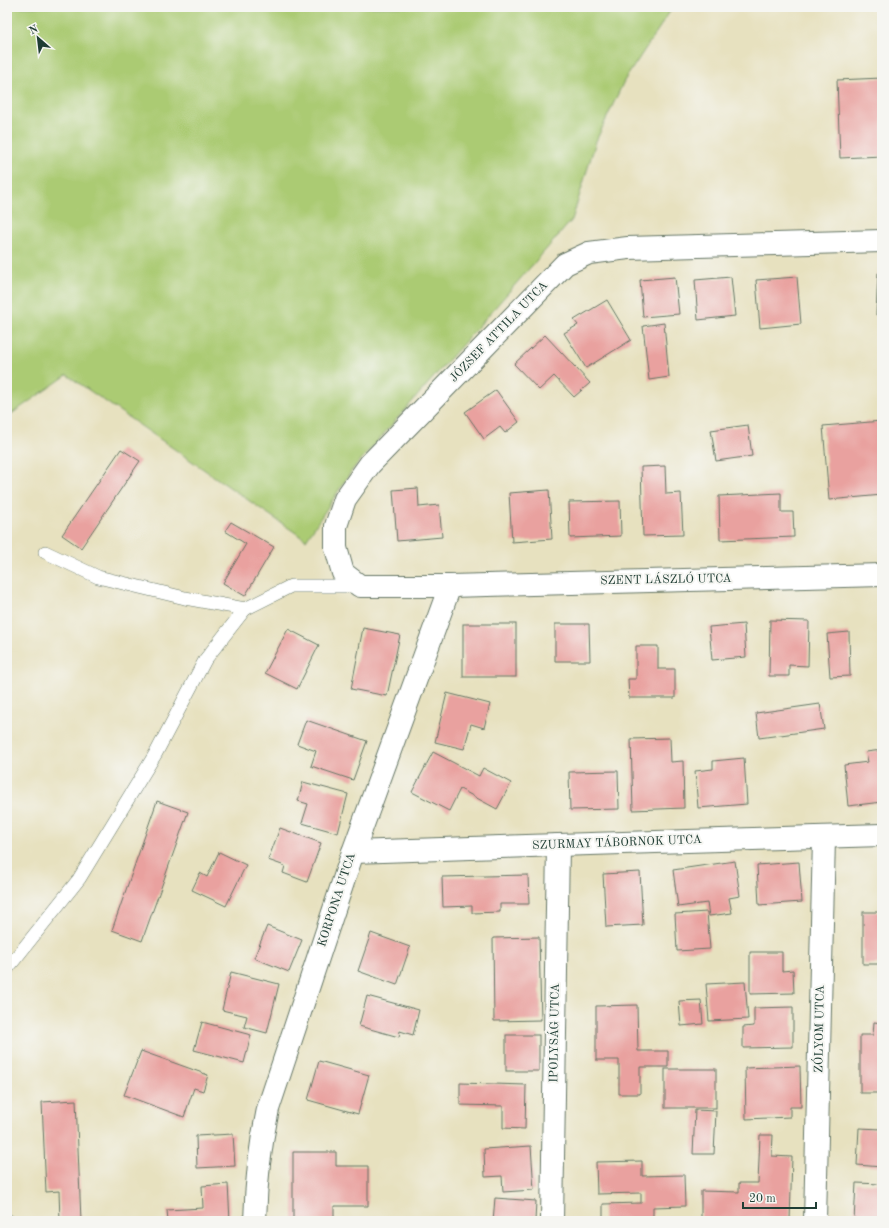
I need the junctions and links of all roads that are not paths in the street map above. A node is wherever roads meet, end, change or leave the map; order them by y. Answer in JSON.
{"nodes":[{"id":1,"x":882,"y":241,"type":"edge"},
{"id":2,"x":45,"y":552,"type":"dead end"},
{"id":3,"x":882,"y":575,"type":"edge"},
{"id":4,"x":360,"y":586,"type":"junction"},
{"id":5,"x":450,"y":586,"type":"junction"},
{"id":6,"x":245,"y":609,"type":"junction"},
{"id":7,"x":882,"y":835,"type":"edge"},
{"id":8,"x":824,"y":838,"type":"junction"},
{"id":9,"x":558,"y":845,"type":"junction"},
{"id":10,"x":353,"y":852,"type":"junction"},
{"id":11,"x":7,"y":968,"type":"edge"},
{"id":12,"x":255,"y":1221,"type":"edge"},
{"id":13,"x":552,"y":1221,"type":"edge"},
{"id":14,"x":815,"y":1221,"type":"edge"}],
"edges":[{"from":1,"to":4,"type":"street","name":"JÓZSEF ATTILA UTCA"},
{"from":2,"to":6,"type":"lane"},
{"from":3,"to":5,"type":"street","name":"SZENT LÁSZLÓ UTCA"},
{"from":4,"to":5,"type":"street"},
{"from":4,"to":6,"type":"lane"},
{"from":5,"to":10,"type":"street","name":"KORPONA UTCA"},
{"from":6,"to":11,"type":"lane"},
{"from":7,"to":8,"type":"street","name":"SZURMAY TÁBORNOK UTCA"},
{"from":8,"to":9,"type":"street","name":"SZURMAY TÁBORNOK UTCA"},
{"from":8,"to":14,"type":"street","name":"ZÓLYOM UTCA"},
{"from":9,"to":10,"type":"street","name":"SZURMAY TÁBORNOK UTCA"},
{"from":9,"to":13,"type":"street","name":"IPOLYSÁG UTCA"},
{"from":10,"to":12,"type":"street","name":"KORPONA UTCA"}]}
